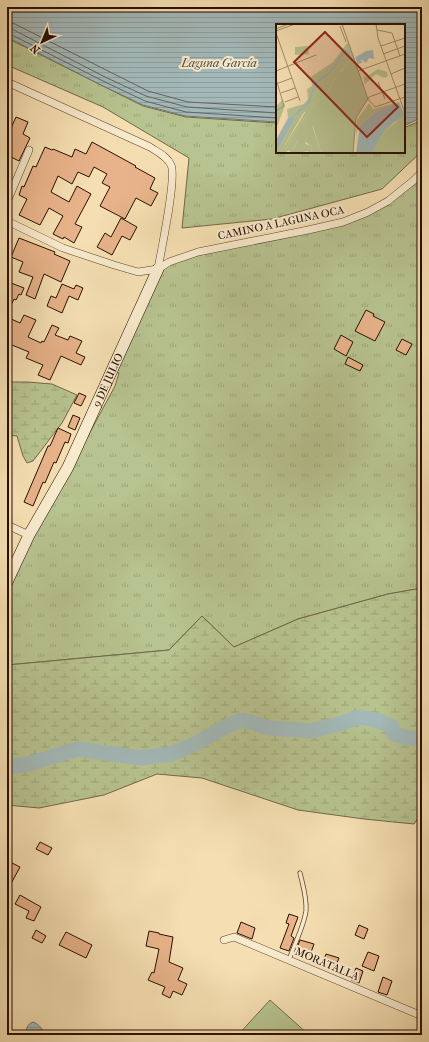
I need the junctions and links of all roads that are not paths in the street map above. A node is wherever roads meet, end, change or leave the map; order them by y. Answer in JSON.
{"nodes":[{"id":1,"x":7,"y":82,"type":"edge"},
{"id":2,"x":29,"y":150,"type":"dead end"},
{"id":3,"x":422,"y":172,"type":"edge"},
{"id":4,"x":7,"y":202,"type":"edge"},
{"id":5,"x":7,"y":221,"type":"edge"},
{"id":6,"x":158,"y":269,"type":"junction"},
{"id":7,"x":7,"y":525,"type":"edge"},
{"id":8,"x":29,"y":535,"type":"junction"},
{"id":9,"x":7,"y":582,"type":"edge"},
{"id":10,"x":300,"y":873,"type":"dead end"},
{"id":11,"x":224,"y":940,"type":"dead end"},
{"id":12,"x":289,"y":960,"type":"junction"},
{"id":13,"x":422,"y":1016,"type":"edge"}],
"edges":[{"from":1,"to":6,"type":"street","name":"9 DE JULIO"},
{"from":2,"to":4,"type":"street"},
{"from":3,"to":6,"type":"street","name":"CAMINO A LAGUNA OCA"},
{"from":5,"to":6,"type":"street","name":"CAMINO A LAGUNA OCA"},
{"from":6,"to":8,"type":"main road","name":"9 DE JULIO"},
{"from":7,"to":8,"type":"street"},
{"from":8,"to":9,"type":"main road","name":"9 DE JULIO"},
{"from":10,"to":12,"type":"lane"},
{"from":11,"to":12,"type":"street","name":"MORATALLA"},
{"from":12,"to":13,"type":"street","name":"MORATALLA"}]}
